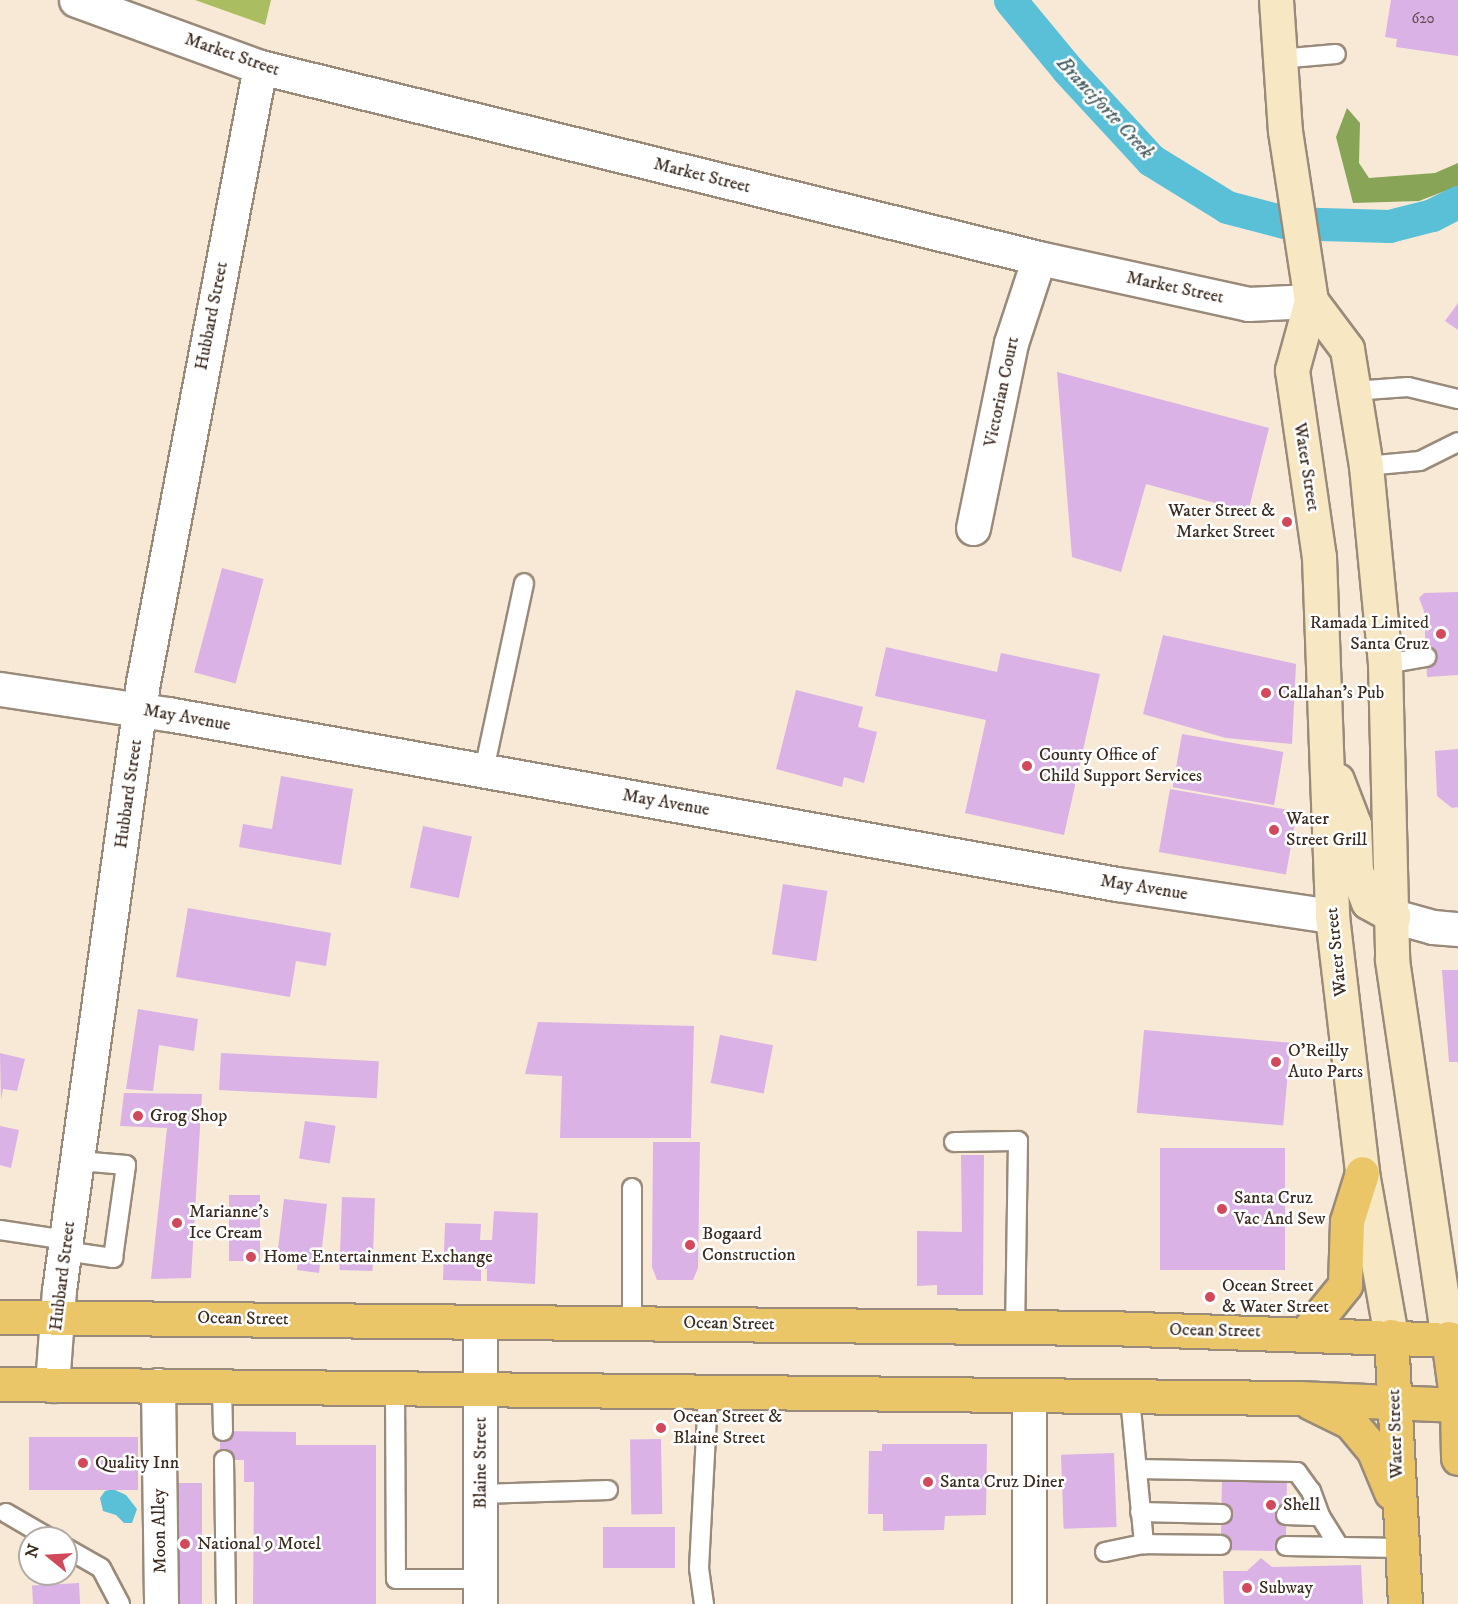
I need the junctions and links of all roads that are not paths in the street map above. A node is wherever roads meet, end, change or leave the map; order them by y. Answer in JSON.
{"nodes":[{"id":1,"x":1276,"y":0,"type":"edge"},
{"id":2,"x":92,"y":3,"type":"edge"},
{"id":3,"x":1336,"y":54,"type":"dead end"},
{"id":4,"x":1279,"y":59,"type":"junction"},
{"id":5,"x":260,"y":67,"type":"junction"},
{"id":6,"x":1039,"y":258,"type":"junction"},
{"id":7,"x":1309,"y":292,"type":"junction"},
{"id":8,"x":1353,"y":391,"type":"junction"},
{"id":9,"x":1458,"y":399,"type":"edge"},
{"id":10,"x":1458,"y":442,"type":"edge"},
{"id":11,"x":1366,"y":466,"type":"junction"},
{"id":12,"x":973,"y":528,"type":"dead end"},
{"id":13,"x":524,"y":583,"type":"dead end"},
{"id":14,"x":1426,"y":657,"type":"dead end"},
{"id":15,"x":1385,"y":664,"type":"junction"},
{"id":16,"x":0,"y":689,"type":"edge"},
{"id":17,"x":140,"y":710,"type":"junction"},
{"id":18,"x":1329,"y":759,"type":"junction"},
{"id":19,"x":484,"y":770,"type":"junction"},
{"id":20,"x":1332,"y":916,"type":"junction"},
{"id":21,"x":1393,"y":916,"type":"junction"},
{"id":22,"x":1458,"y":928,"type":"edge"},
{"id":23,"x":954,"y":1142,"type":"dead end"},
{"id":24,"x":79,"y":1161,"type":"junction"},
{"id":25,"x":1362,"y":1173,"type":"junction"},
{"id":26,"x":632,"y":1188,"type":"dead end"},
{"id":27,"x":0,"y":1230,"type":"edge"},
{"id":28,"x":66,"y":1246,"type":"junction"},
{"id":29,"x":0,"y":1317,"type":"edge"},
{"id":30,"x":58,"y":1317,"type":"junction"},
{"id":31,"x":480,"y":1322,"type":"junction"},
{"id":32,"x":632,"y":1323,"type":"junction"},
{"id":33,"x":1015,"y":1327,"type":"junction"},
{"id":34,"x":1306,"y":1333,"type":"junction"},
{"id":35,"x":1391,"y":1336,"type":"junction"},
{"id":36,"x":1453,"y":1339,"type":"edge"},
{"id":37,"x":0,"y":1384,"type":"edge"},
{"id":38,"x":52,"y":1384,"type":"junction"},
{"id":39,"x":158,"y":1385,"type":"junction"},
{"id":40,"x":222,"y":1386,"type":"junction"},
{"id":41,"x":395,"y":1390,"type":"junction"},
{"id":42,"x":480,"y":1392,"type":"junction"},
{"id":43,"x":708,"y":1394,"type":"junction"},
{"id":44,"x":1029,"y":1397,"type":"junction"},
{"id":45,"x":1130,"y":1398,"type":"junction"},
{"id":46,"x":1298,"y":1398,"type":"junction"},
{"id":47,"x":1395,"y":1403,"type":"junction"},
{"id":48,"x":1457,"y":1404,"type":"edge"},
{"id":49,"x":223,"y":1431,"type":"dead end"},
{"id":50,"x":1458,"y":1458,"type":"edge"},
{"id":51,"x":224,"y":1460,"type":"dead end"},
{"id":52,"x":1137,"y":1469,"type":"junction"},
{"id":53,"x":608,"y":1490,"type":"dead end"},
{"id":54,"x":481,"y":1494,"type":"junction"},
{"id":55,"x":1140,"y":1512,"type":"junction"},
{"id":56,"x":6,"y":1513,"type":"dead end"},
{"id":57,"x":1222,"y":1514,"type":"dead end"},
{"id":58,"x":1286,"y":1515,"type":"dead end"},
{"id":59,"x":1320,"y":1516,"type":"junction"},
{"id":60,"x":28,"y":1526,"type":"edge"},
{"id":61,"x":1400,"y":1533,"type":"junction"},
{"id":62,"x":1144,"y":1544,"type":"junction"},
{"id":63,"x":1221,"y":1545,"type":"dead end"},
{"id":64,"x":1286,"y":1546,"type":"dead end"},
{"id":65,"x":1339,"y":1547,"type":"junction"},
{"id":66,"x":1105,"y":1552,"type":"dead end"},
{"id":67,"x":78,"y":1555,"type":"edge"},
{"id":68,"x":480,"y":1591,"type":"edge"},
{"id":69,"x":120,"y":1604,"type":"edge"},
{"id":70,"x":161,"y":1604,"type":"edge"},
{"id":71,"x":226,"y":1604,"type":"edge"},
{"id":72,"x":704,"y":1604,"type":"edge"},
{"id":73,"x":1029,"y":1604,"type":"edge"},
{"id":74,"x":1405,"y":1604,"type":"edge"}],
"edges":[{"from":1,"to":4,"type":"main road","name":"Water Street"},
{"from":2,"to":5,"type":"street","name":"Market Street"},
{"from":3,"to":4,"type":"lane"},
{"from":4,"to":7,"type":"main road","name":"Water Street"},
{"from":5,"to":6,"type":"street","name":"Market Street"},
{"from":5,"to":17,"type":"street","name":"Hubbard Street"},
{"from":6,"to":7,"type":"street","name":"Market Street"},
{"from":6,"to":12,"type":"street","name":"Victorian Court"},
{"from":7,"to":8,"type":"main road","name":"Water Street"},
{"from":7,"to":18,"type":"main road","name":"Water Street"},
{"from":8,"to":9,"type":"lane"},
{"from":8,"to":11,"type":"main road","name":"Water Street"},
{"from":10,"to":11,"type":"lane"},
{"from":11,"to":15,"type":"main road","name":"Water Street"},
{"from":13,"to":19,"type":"lane"},
{"from":14,"to":15,"type":"lane"},
{"from":15,"to":21,"type":"main road","name":"Water Street"},
{"from":16,"to":17,"type":"street","name":"May Avenue"},
{"from":17,"to":19,"type":"street","name":"May Avenue"},
{"from":17,"to":24,"type":"street","name":"Hubbard Street"},
{"from":18,"to":20,"type":"main road","name":"Water Street"},
{"from":18,"to":21,"type":"main road"},
{"from":19,"to":20,"type":"street","name":"May Avenue"},
{"from":20,"to":25,"type":"main road","name":"Water Street"},
{"from":21,"to":22,"type":"street"},
{"from":21,"to":36,"type":"main road","name":"Water Street"},
{"from":23,"to":33,"type":"lane"},
{"from":24,"to":28,"type":"street","name":"Hubbard Street"},
{"from":24,"to":28,"type":"lane"},
{"from":25,"to":34,"type":"main road"},
{"from":25,"to":35,"type":"main road","name":"Water Street"},
{"from":26,"to":32,"type":"lane"},
{"from":27,"to":28,"type":"lane"},
{"from":28,"to":30,"type":"street","name":"Hubbard Street"},
{"from":29,"to":30,"type":"main road","name":"Ocean Street"},
{"from":30,"to":31,"type":"main road","name":"Ocean Street"},
{"from":30,"to":38,"type":"street","name":"Hubbard Street"},
{"from":31,"to":32,"type":"main road","name":"Ocean Street"},
{"from":31,"to":42,"type":"street","name":"Blaine Street"},
{"from":32,"to":33,"type":"main road","name":"Ocean Street"},
{"from":33,"to":34,"type":"main road","name":"Ocean Street"},
{"from":34,"to":35,"type":"main road","name":"Ocean Street"},
{"from":35,"to":36,"type":"main road","name":"Ocean Street"},
{"from":35,"to":47,"type":"main road","name":"Water Street"},
{"from":36,"to":48,"type":"main road","name":"Water Street"},
{"from":37,"to":38,"type":"main road"},
{"from":38,"to":39,"type":"main road"},
{"from":39,"to":40,"type":"main road"},
{"from":39,"to":70,"type":"street","name":"Moon Alley"},
{"from":40,"to":41,"type":"main road"},
{"from":40,"to":49,"type":"lane"},
{"from":41,"to":42,"type":"main road"},
{"from":41,"to":68,"type":"lane"},
{"from":42,"to":43,"type":"main road"},
{"from":42,"to":54,"type":"street","name":"Blaine Street"},
{"from":43,"to":44,"type":"main road"},
{"from":43,"to":72,"type":"lane"},
{"from":44,"to":45,"type":"main road"},
{"from":44,"to":73,"type":"street"},
{"from":45,"to":46,"type":"main road"},
{"from":45,"to":52,"type":"lane"},
{"from":46,"to":47,"type":"main road"},
{"from":46,"to":61,"type":"main road"},
{"from":47,"to":48,"type":"main road"},
{"from":47,"to":61,"type":"main road","name":"Water Street"},
{"from":48,"to":50,"type":"main road","name":"Water Street"},
{"from":51,"to":71,"type":"lane"},
{"from":52,"to":55,"type":"lane"},
{"from":52,"to":59,"type":"lane"},
{"from":53,"to":54,"type":"lane"},
{"from":54,"to":68,"type":"street","name":"Blaine Street"},
{"from":55,"to":57,"type":"lane"},
{"from":55,"to":62,"type":"lane"},
{"from":56,"to":60,"type":"lane"},
{"from":58,"to":59,"type":"lane"},
{"from":59,"to":65,"type":"lane"},
{"from":61,"to":65,"type":"lane"},
{"from":61,"to":74,"type":"main road","name":"Water Street"},
{"from":62,"to":63,"type":"lane"},
{"from":62,"to":66,"type":"lane"},
{"from":64,"to":65,"type":"lane"},
{"from":67,"to":69,"type":"lane"}]}
